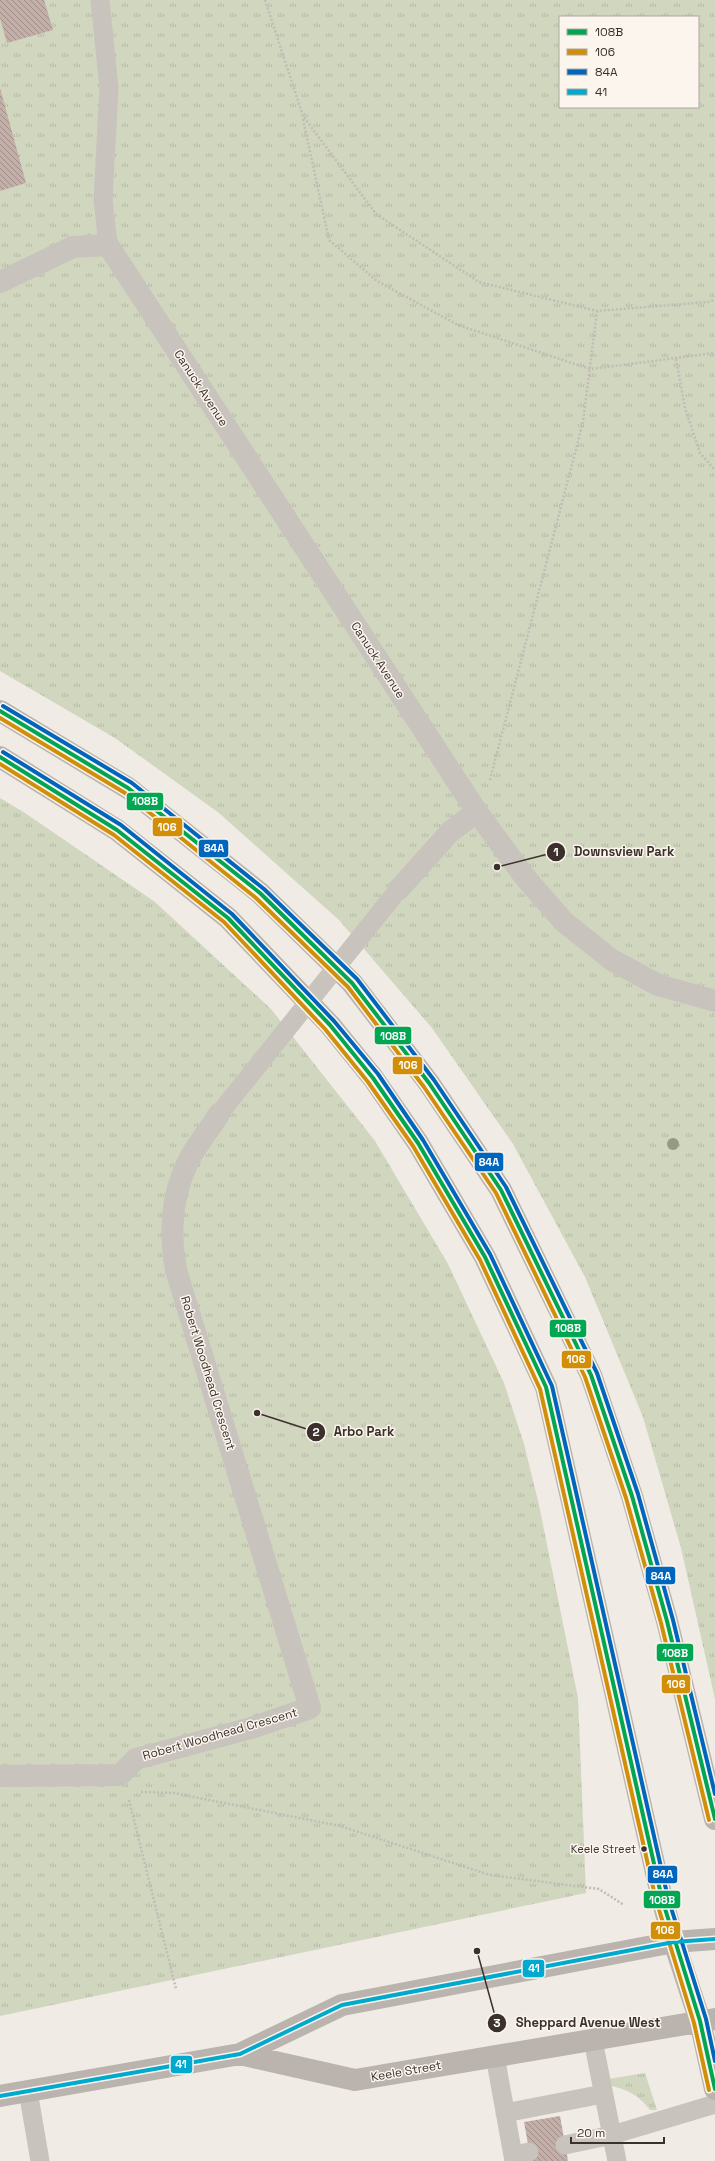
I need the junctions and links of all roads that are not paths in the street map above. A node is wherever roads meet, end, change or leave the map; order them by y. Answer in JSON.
{"nodes":[{"id":1,"x":100,"y":0,"type":"edge"},
{"id":2,"x":108,"y":245,"type":"junction"},
{"id":3,"x":0,"y":282,"type":"edge"},
{"id":4,"x":0,"y":711,"type":"edge"},
{"id":5,"x":0,"y":757,"type":"edge"},
{"id":6,"x":477,"y":812,"type":"junction"},
{"id":7,"x":398,"y":890,"type":"joint"},
{"id":8,"x":715,"y":1001,"type":"edge"},
{"id":9,"x":219,"y":1114,"type":"joint"},
{"id":10,"x":0,"y":1776,"type":"edge"},
{"id":11,"x":715,"y":1818,"type":"edge"},
{"id":12,"x":715,"y":1939,"type":"edge"},
{"id":13,"x":674,"y":1942,"type":"junction"},
{"id":14,"x":707,"y":2020,"type":"edge"},
{"id":15,"x":593,"y":2040,"type":"junction"},
{"id":16,"x":240,"y":2054,"type":"junction"},
{"id":17,"x":494,"y":2056,"type":"junction"},
{"id":18,"x":715,"y":2089,"type":"edge"},
{"id":19,"x":28,"y":2090,"type":"junction"},
{"id":20,"x":603,"y":2094,"type":"junction"},
{"id":21,"x":0,"y":2096,"type":"edge"},
{"id":22,"x":715,"y":2104,"type":"edge"},
{"id":23,"x":505,"y":2113,"type":"junction"},
{"id":24,"x":612,"y":2135,"type":"junction"},
{"id":25,"x":565,"y":2145,"type":"dead end"},
{"id":26,"x":518,"y":2156,"type":"edge"},
{"id":27,"x":40,"y":2161,"type":"edge"},
{"id":28,"x":617,"y":2161,"type":"edge"}],
"edges":[{"from":1,"to":2,"type":"lane"},
{"from":2,"to":3,"type":"street"},
{"from":2,"to":6,"type":"street","name":"Canuck Avenue"},
{"from":4,"to":11,"type":"main road"},
{"from":5,"to":13,"type":"main road"},
{"from":6,"to":7,"type":"street","name":"Robert Woodhead Crescent"},
{"from":6,"to":8,"type":"street","name":"Canuck Avenue"},
{"from":7,"to":9,"type":"lane","name":"Robert Woodhead Crescent","bridge":true},
{"from":9,"to":10,"type":"street","name":"Robert Woodhead Crescent"},
{"from":12,"to":13,"type":"main road","name":"Keele Street"},
{"from":13,"to":14,"type":"main road"},
{"from":13,"to":16,"type":"main road","name":"Keele Street"},
{"from":14,"to":15,"type":"main road","name":"Keele Street"},
{"from":14,"to":18,"type":"main road"},
{"from":15,"to":17,"type":"main road","name":"Keele Street"},
{"from":15,"to":20,"type":"lane"},
{"from":16,"to":17,"type":"main road","name":"Keele Street"},
{"from":16,"to":19,"type":"main road","name":"Keele Street"},
{"from":17,"to":23,"type":"lane"},
{"from":19,"to":21,"type":"main road","name":"Keele Street"},
{"from":19,"to":27,"type":"lane"},
{"from":20,"to":23,"type":"lane"},
{"from":20,"to":24,"type":"lane"},
{"from":22,"to":24,"type":"lane"},
{"from":23,"to":26,"type":"lane"},
{"from":24,"to":25,"type":"lane"},
{"from":24,"to":28,"type":"lane"}]}
